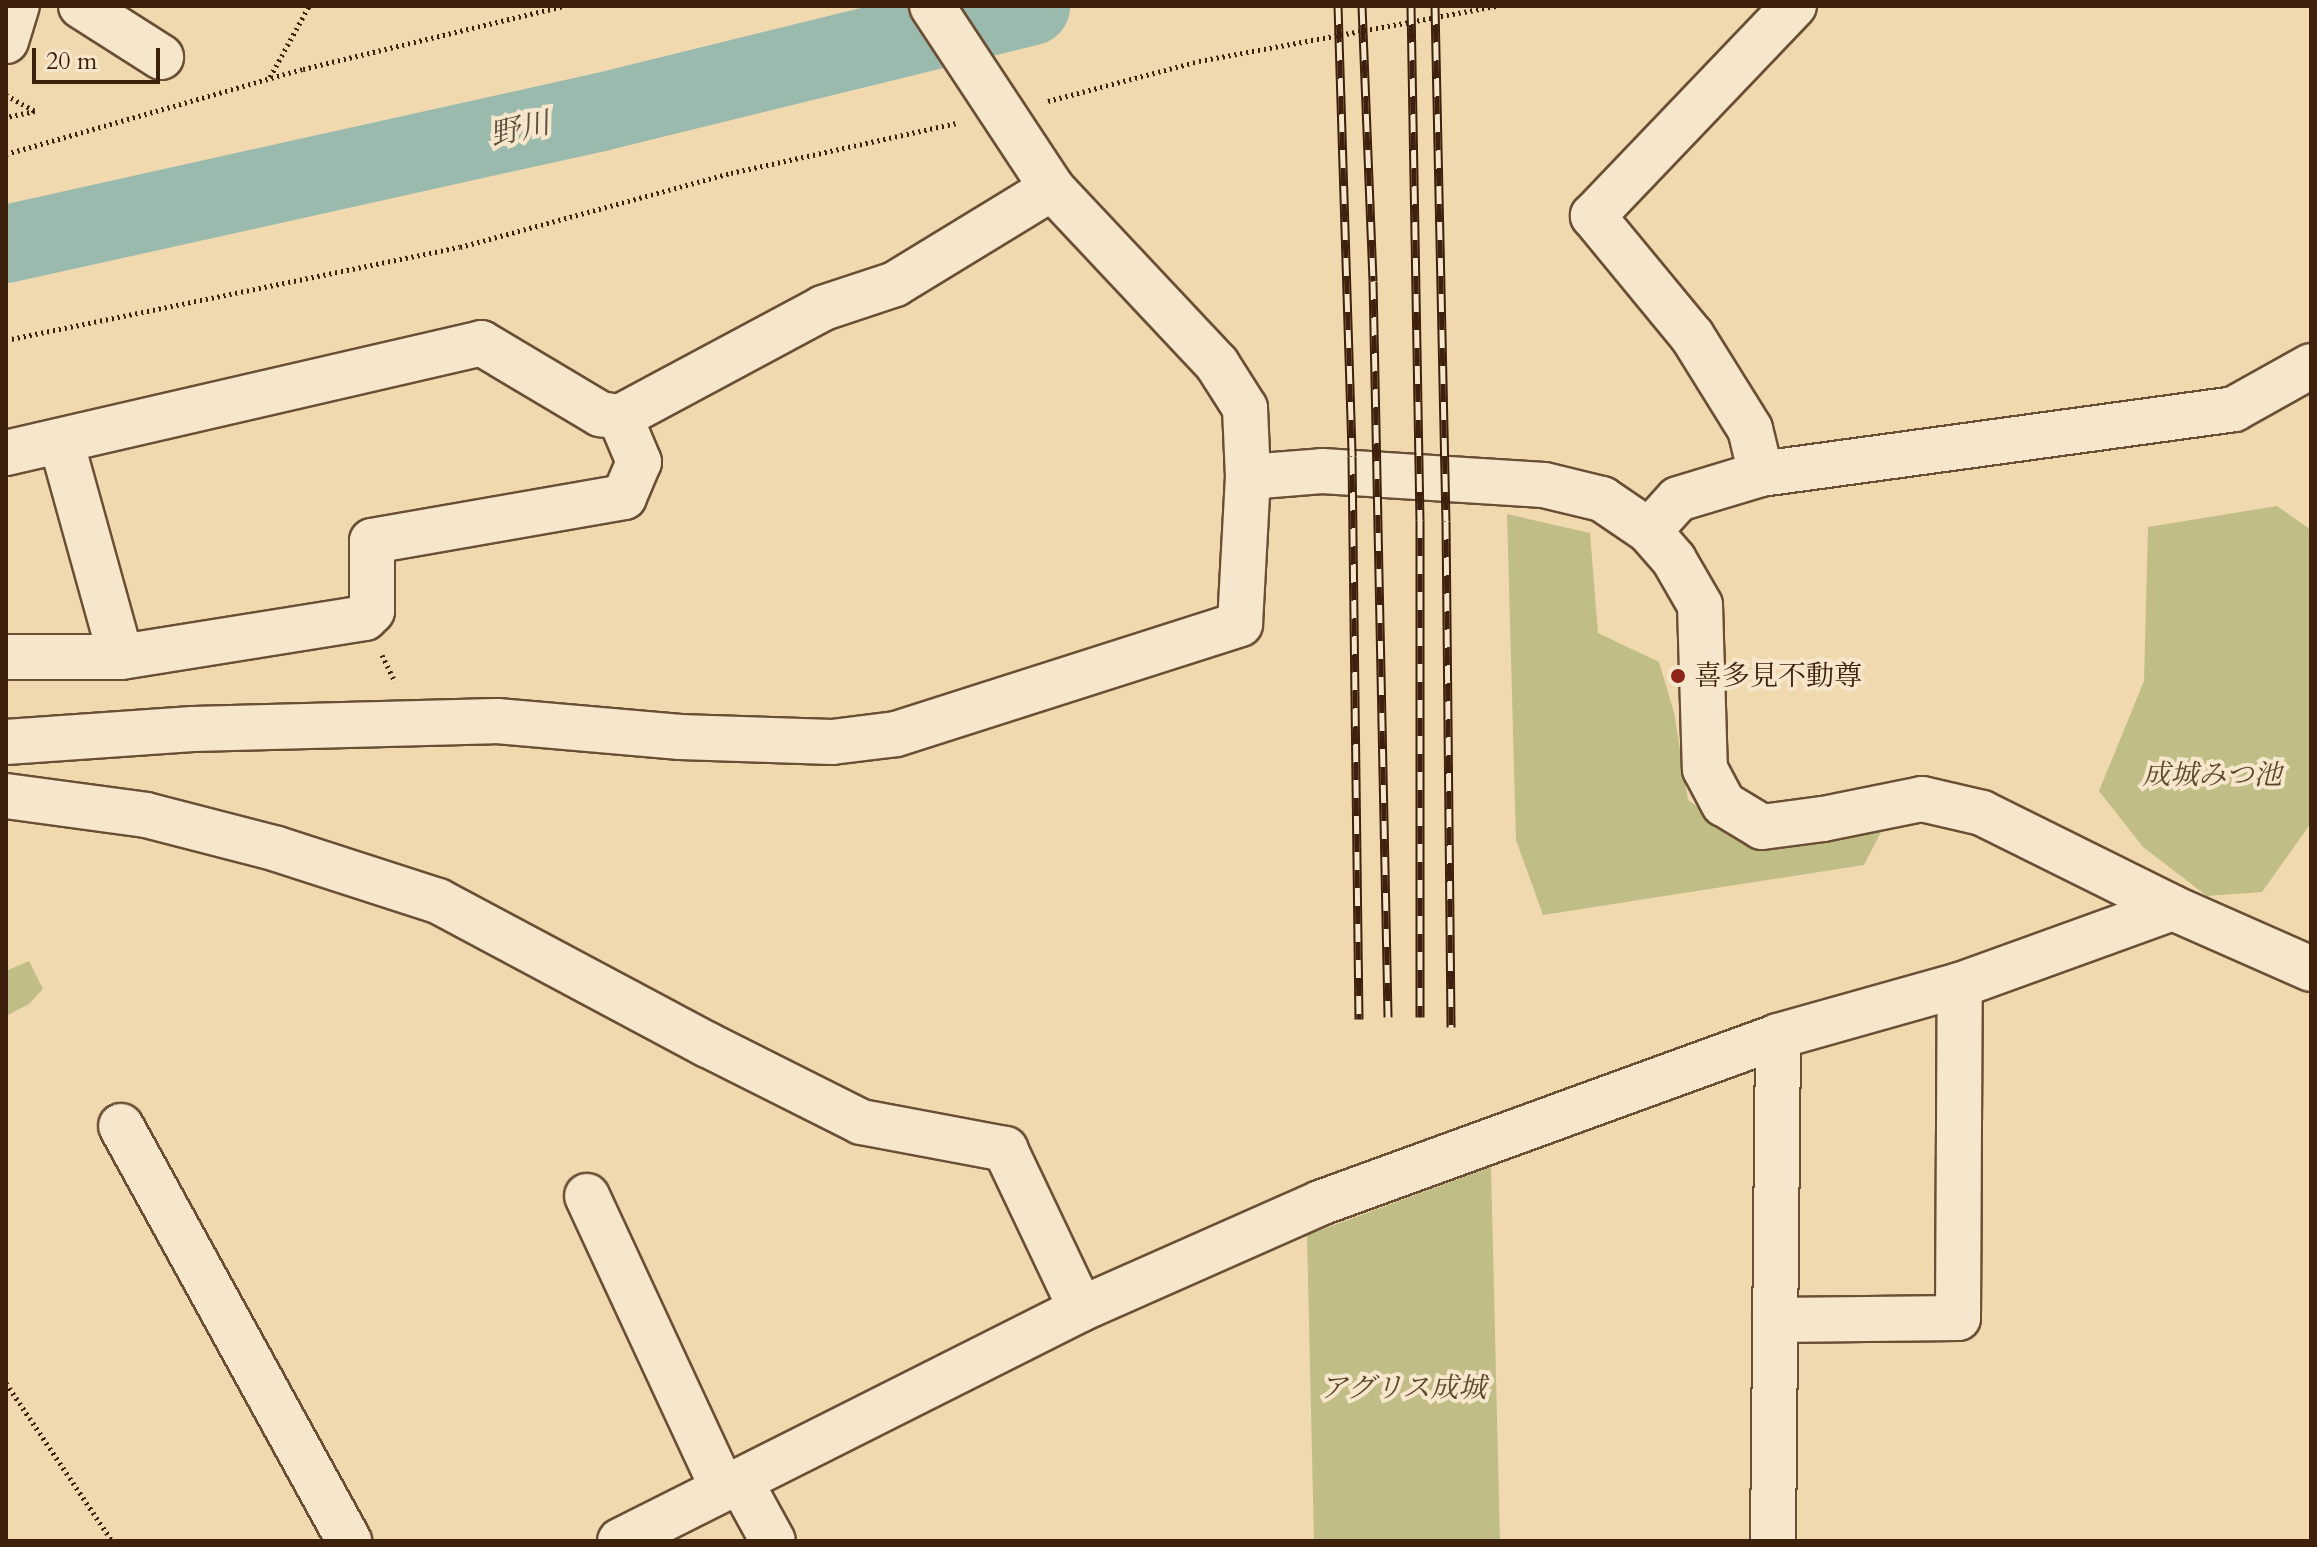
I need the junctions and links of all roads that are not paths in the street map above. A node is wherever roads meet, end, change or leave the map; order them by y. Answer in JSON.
{"nodes":[{"id":1,"x":17,"y":6,"type":"edge"},
{"id":2,"x":81,"y":6,"type":"edge"},
{"id":3,"x":932,"y":6,"type":"edge"},
{"id":4,"x":1794,"y":6,"type":"edge"},
{"id":5,"x":6,"y":41,"type":"edge"},
{"id":6,"x":161,"y":57,"type":"dead end"},
{"id":7,"x":1052,"y":188,"type":"junction"},
{"id":8,"x":2311,"y":366,"type":"edge"},
{"id":9,"x":620,"y":417,"type":"junction"},
{"id":10,"x":61,"y":441,"type":"junction"},
{"id":11,"x":6,"y":453,"type":"edge"},
{"id":12,"x":1761,"y":474,"type":"junction"},
{"id":13,"x":1248,"y":477,"type":"junction"},
{"id":14,"x":1649,"y":531,"type":"junction"},
{"id":15,"x":6,"y":657,"type":"edge"},
{"id":16,"x":121,"y":657,"type":"junction"},
{"id":17,"x":6,"y":742,"type":"edge"},
{"id":18,"x":6,"y":796,"type":"edge"},
{"id":19,"x":2173,"y":908,"type":"junction"},
{"id":20,"x":2311,"y":969,"type":"edge"},
{"id":21,"x":1960,"y":985,"type":"junction"},
{"id":22,"x":1778,"y":1036,"type":"junction"},
{"id":23,"x":121,"y":1126,"type":"dead end"},
{"id":24,"x":587,"y":1196,"type":"dead end"},
{"id":25,"x":1081,"y":1309,"type":"junction"},
{"id":26,"x":1775,"y":1320,"type":"junction"},
{"id":27,"x":731,"y":1485,"type":"junction"},
{"id":28,"x":349,"y":1541,"type":"edge"},
{"id":29,"x":620,"y":1541,"type":"edge"},
{"id":30,"x":773,"y":1541,"type":"edge"},
{"id":31,"x":1773,"y":1541,"type":"edge"}],
"edges":[{"from":1,"to":5,"type":"street"},
{"from":2,"to":6,"type":"street"},
{"from":3,"to":7,"type":"street"},
{"from":4,"to":12,"type":"street"},
{"from":7,"to":9,"type":"street"},
{"from":7,"to":13,"type":"street"},
{"from":8,"to":12,"type":"street"},
{"from":9,"to":10,"type":"street"},
{"from":9,"to":16,"type":"street"},
{"from":10,"to":11,"type":"street"},
{"from":10,"to":16,"type":"street"},
{"from":12,"to":14,"type":"street"},
{"from":13,"to":14,"type":"street"},
{"from":13,"to":17,"type":"street"},
{"from":14,"to":19,"type":"street"},
{"from":15,"to":16,"type":"street"},
{"from":18,"to":25,"type":"street"},
{"from":19,"to":20,"type":"street"},
{"from":19,"to":21,"type":"street"},
{"from":21,"to":22,"type":"street"},
{"from":21,"to":26,"type":"street"},
{"from":22,"to":25,"type":"street"},
{"from":22,"to":26,"type":"street"},
{"from":23,"to":28,"type":"street"},
{"from":24,"to":27,"type":"street"},
{"from":25,"to":27,"type":"street"},
{"from":26,"to":31,"type":"street"},
{"from":27,"to":29,"type":"street"},
{"from":27,"to":30,"type":"street"}]}
